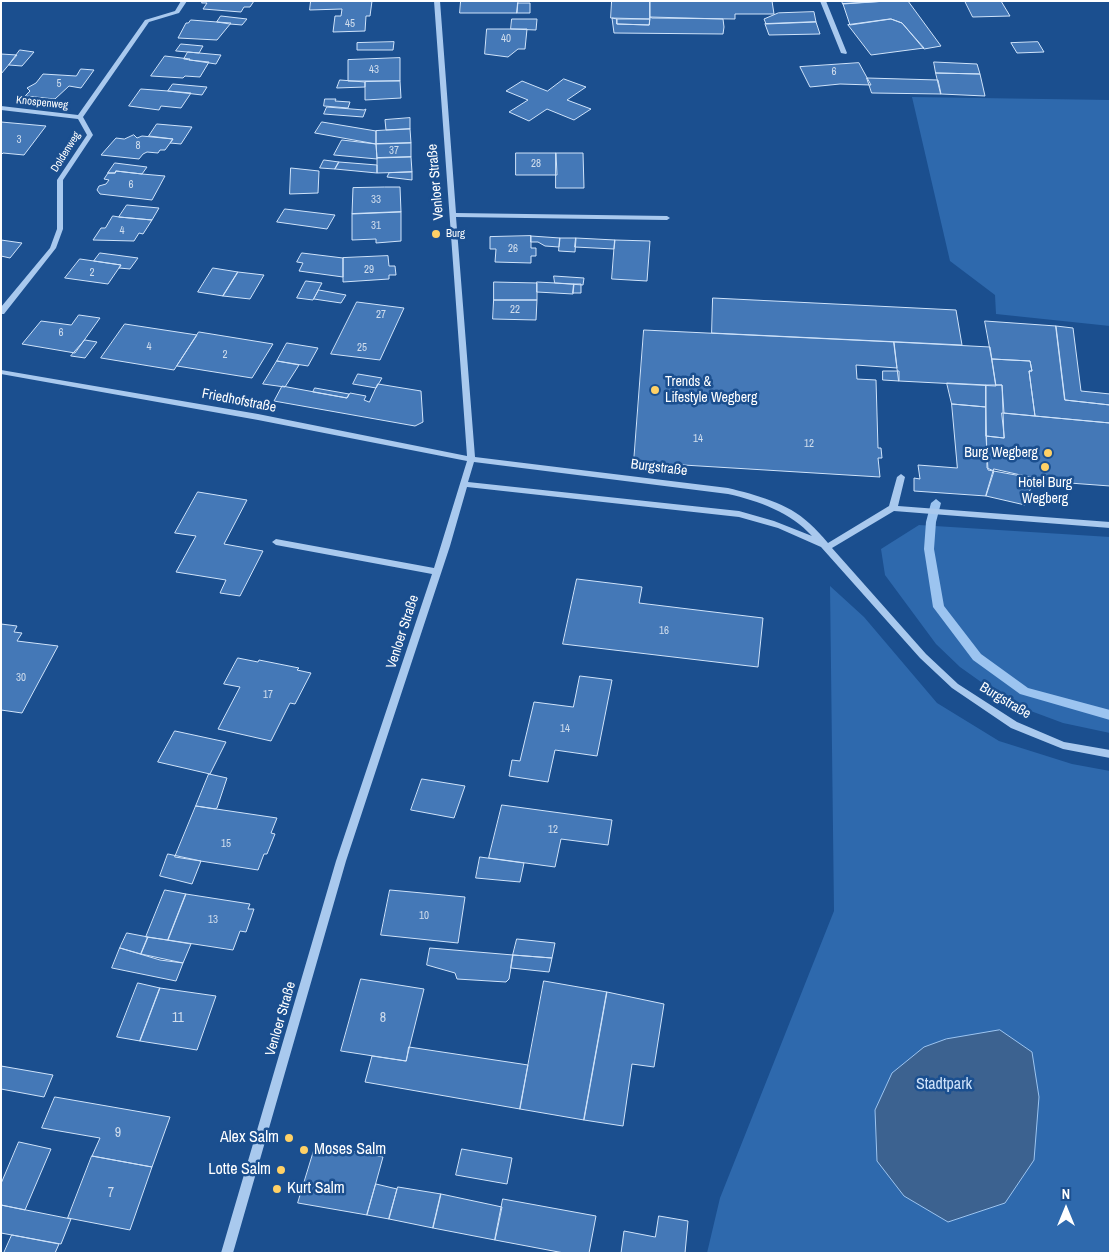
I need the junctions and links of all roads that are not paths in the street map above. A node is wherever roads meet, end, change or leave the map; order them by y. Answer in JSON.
{"nodes":[{"id":1,"x":184,"y":1,"type":"edge"},
{"id":2,"x":437,"y":1,"type":"edge"},
{"id":3,"x":823,"y":1,"type":"edge"},
{"id":4,"x":844,"y":53,"type":"dead end"},
{"id":5,"x":1,"y":108,"type":"edge"},
{"id":6,"x":80,"y":117,"type":"junction"},
{"id":7,"x":452,"y":215,"type":"junction"},
{"id":8,"x":666,"y":218,"type":"dead end"},
{"id":9,"x":1,"y":312,"type":"edge"},
{"id":10,"x":1,"y":372,"type":"edge"},
{"id":11,"x":471,"y":459,"type":"junction"},
{"id":12,"x":901,"y":477,"type":"dead end"},
{"id":13,"x":464,"y":484,"type":"junction"},
{"id":14,"x":893,"y":508,"type":"junction"},
{"id":15,"x":1110,"y":525,"type":"edge"},
{"id":16,"x":276,"y":542,"type":"dead end"},
{"id":17,"x":827,"y":547,"type":"junction"},
{"id":18,"x":437,"y":572,"type":"junction"},
{"id":19,"x":1110,"y":754,"type":"edge"},
{"id":20,"x":227,"y":1253,"type":"edge"}],
"edges":[{"from":1,"to":6,"type":"street","name":"Doldenweg"},
{"from":2,"to":7,"type":"street","name":"Venloer Straße"},
{"from":3,"to":4,"type":"street"},
{"from":5,"to":6,"type":"street","name":"Knospenweg"},
{"from":6,"to":9,"type":"street","name":"Doldenweg"},
{"from":7,"to":8,"type":"street"},
{"from":7,"to":11,"type":"street","name":"Venloer Straße"},
{"from":10,"to":11,"type":"street","name":"Friedhofstraße"},
{"from":11,"to":13,"type":"street","name":"Venloer Straße"},
{"from":11,"to":17,"type":"street","name":"Burgstraße"},
{"from":12,"to":14,"type":"street"},
{"from":13,"to":17,"type":"street","name":"Burgstraße"},
{"from":13,"to":18,"type":"street","name":"Venloer Straße"},
{"from":14,"to":15,"type":"street"},
{"from":14,"to":17,"type":"street"},
{"from":16,"to":18,"type":"street"},
{"from":17,"to":19,"type":"street","name":"Burgstraße"},
{"from":18,"to":20,"type":"street","name":"Venloer Straße"}]}
